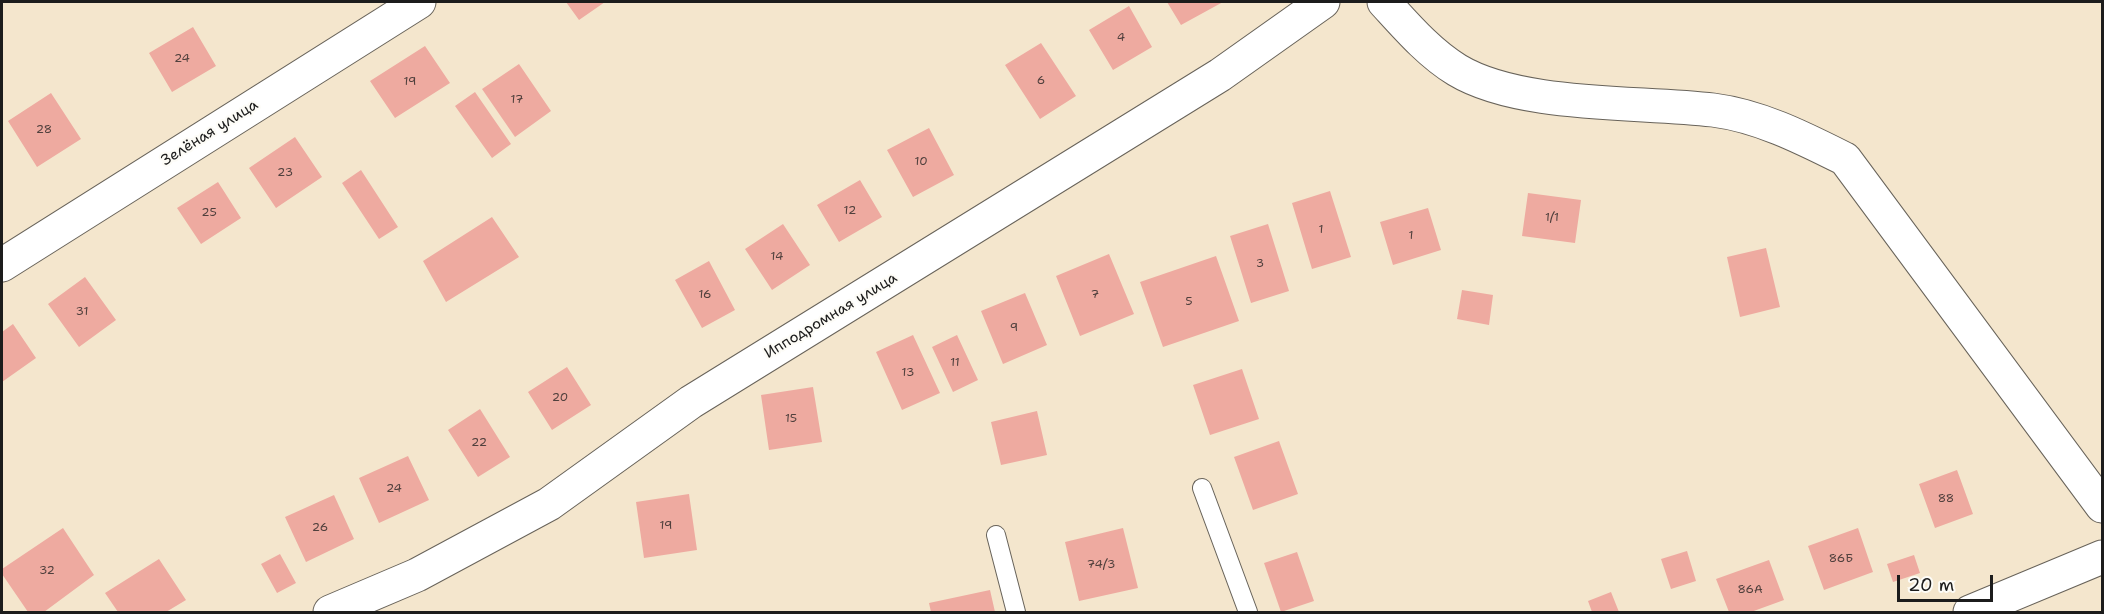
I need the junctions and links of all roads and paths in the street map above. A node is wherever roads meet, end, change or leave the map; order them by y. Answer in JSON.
{"nodes":[{"id":1,"x":418,"y":2,"type":"edge"},
{"id":2,"x":1323,"y":2,"type":"edge"},
{"id":3,"x":1384,"y":2,"type":"edge"},
{"id":4,"x":2,"y":265,"type":"edge"},
{"id":5,"x":1202,"y":488,"type":"dead end"},
{"id":6,"x":2103,"y":506,"type":"edge"},
{"id":7,"x":996,"y":535,"type":"dead end"},
{"id":8,"x":2103,"y":557,"type":"edge"},
{"id":9,"x":330,"y":612,"type":"edge"},
{"id":10,"x":1016,"y":612,"type":"edge"},
{"id":11,"x":1248,"y":612,"type":"edge"},
{"id":12,"x":1970,"y":612,"type":"edge"}],
"edges":[{"from":1,"to":4,"type":"street","name":"Зелёная улица"},
{"from":2,"to":9,"type":"street","name":"Ипподромная улица"},
{"from":3,"to":6,"type":"street"},
{"from":5,"to":11,"type":"lane"},
{"from":7,"to":10,"type":"lane"},
{"from":8,"to":12,"type":"street"}]}
